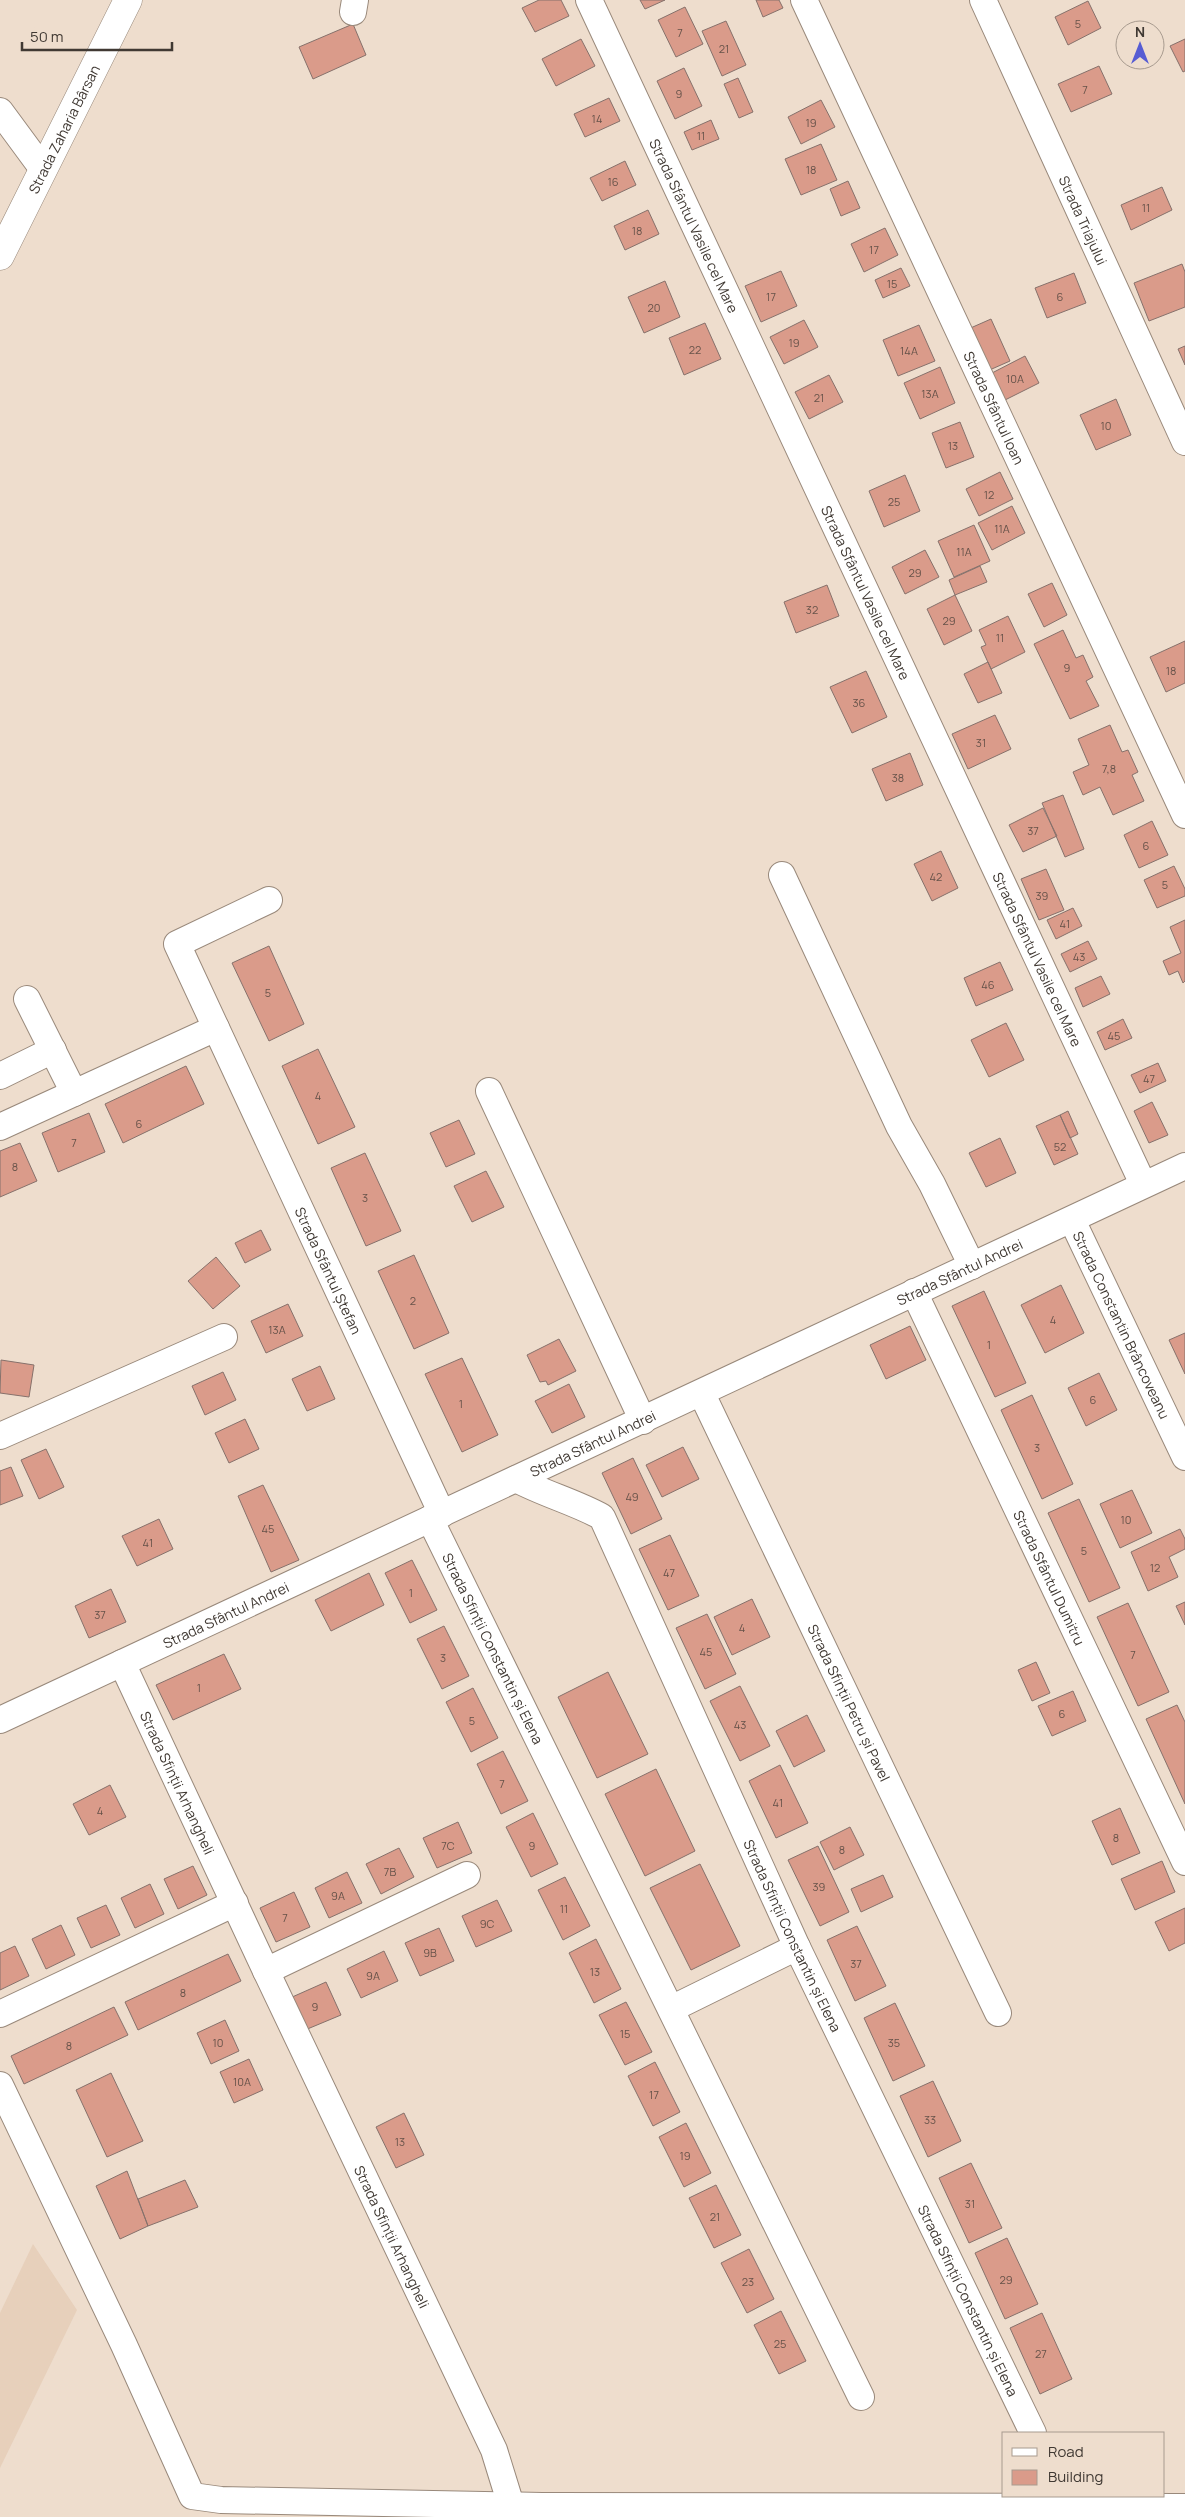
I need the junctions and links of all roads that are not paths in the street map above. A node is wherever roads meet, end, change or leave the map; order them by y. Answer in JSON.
{"nodes":[{"id":1,"x":128,"y":0,"type":"edge"},
{"id":2,"x":589,"y":0,"type":"edge"},
{"id":3,"x":804,"y":0,"type":"edge"},
{"id":4,"x":983,"y":0,"type":"edge"},
{"id":5,"x":0,"y":111,"type":"edge"},
{"id":6,"x":42,"y":168,"type":"junction"},
{"id":7,"x":0,"y":256,"type":"edge"},
{"id":8,"x":1185,"y":442,"type":"edge"},
{"id":9,"x":1185,"y":815,"type":"edge"},
{"id":10,"x":782,"y":875,"type":"dead end"},
{"id":11,"x":269,"y":900,"type":"dead end"},
{"id":12,"x":27,"y":998,"type":"dead end"},
{"id":13,"x":216,"y":1028,"type":"junction"},
{"id":14,"x":53,"y":1050,"type":"junction"},
{"id":15,"x":0,"y":1076,"type":"edge"},
{"id":16,"x":489,"y":1091,"type":"dead end"},
{"id":17,"x":74,"y":1093,"type":"junction"},
{"id":18,"x":0,"y":1127,"type":"edge"},
{"id":19,"x":1185,"y":1166,"type":"edge"},
{"id":20,"x":1143,"y":1184,"type":"junction"},
{"id":21,"x":1072,"y":1220,"type":"junction"},
{"id":22,"x":972,"y":1266,"type":"junction"},
{"id":23,"x":914,"y":1292,"type":"junction"},
{"id":24,"x":224,"y":1337,"type":"dead end"},
{"id":25,"x":702,"y":1394,"type":"junction"},
{"id":26,"x":643,"y":1421,"type":"junction"},
{"id":27,"x":0,"y":1436,"type":"edge"},
{"id":28,"x":1185,"y":1458,"type":"edge"},
{"id":29,"x":516,"y":1480,"type":"junction"},
{"id":30,"x":436,"y":1516,"type":"junction"},
{"id":31,"x":122,"y":1663,"type":"junction"},
{"id":32,"x":0,"y":1720,"type":"edge"},
{"id":33,"x":1185,"y":1862,"type":"edge"},
{"id":34,"x":467,"y":1875,"type":"dead end"},
{"id":35,"x":235,"y":1903,"type":"junction"},
{"id":36,"x":797,"y":1947,"type":"junction"},
{"id":37,"x":266,"y":1971,"type":"junction"},
{"id":38,"x":671,"y":2009,"type":"junction"},
{"id":39,"x":998,"y":2013,"type":"dead end"},
{"id":40,"x":0,"y":2014,"type":"edge"},
{"id":41,"x":0,"y":2085,"type":"edge"},
{"id":42,"x":861,"y":2397,"type":"dead end"},
{"id":43,"x":1033,"y":2432,"type":"edge"},
{"id":44,"x":1066,"y":2501,"type":"edge"},
{"id":45,"x":511,"y":2505,"type":"junction"},
{"id":46,"x":1185,"y":2507,"type":"edge"}],
"edges":[{"from":1,"to":6,"type":"main road","name":"Strada Zaharia Bârsan"},
{"from":2,"to":20,"type":"street","name":"Strada Sfântul Vasile cel Mare"},
{"from":3,"to":9,"type":"street","name":"Strada Sfântul Ioan"},
{"from":4,"to":8,"type":"street","name":"Strada Triajului"},
{"from":5,"to":6,"type":"street"},
{"from":6,"to":7,"type":"main road","name":"Strada Zaharia Bârsan"},
{"from":10,"to":22,"type":"street"},
{"from":11,"to":13,"type":"street","name":"Strada Sfântul Ștefan"},
{"from":12,"to":14,"type":"street"},
{"from":13,"to":17,"type":"street"},
{"from":13,"to":30,"type":"street","name":"Strada Sfântul Ștefan"},
{"from":14,"to":15,"type":"street"},
{"from":14,"to":17,"type":"street"},
{"from":16,"to":26,"type":"street"},
{"from":17,"to":18,"type":"street"},
{"from":19,"to":20,"type":"street","name":"Strada Sfântul Andrei"},
{"from":20,"to":21,"type":"street","name":"Strada Sfântul Andrei"},
{"from":21,"to":22,"type":"street","name":"Strada Sfântul Andrei"},
{"from":21,"to":28,"type":"street","name":"Strada Constantin Brâncoveanu"},
{"from":22,"to":23,"type":"street","name":"Strada Sfântul Andrei"},
{"from":23,"to":25,"type":"street","name":"Strada Sfântul Andrei"},
{"from":23,"to":33,"type":"street","name":"Strada Sfântul Dumitru"},
{"from":24,"to":27,"type":"street"},
{"from":25,"to":26,"type":"street","name":"Strada Sfântul Andrei"},
{"from":25,"to":39,"type":"street","name":"Strada Sfinții Petru și Pavel"},
{"from":26,"to":29,"type":"street","name":"Strada Sfântul Andrei"},
{"from":29,"to":30,"type":"street","name":"Strada Sfântul Andrei"},
{"from":29,"to":36,"type":"street","name":"Strada Sfinții Constantin și Elena"},
{"from":30,"to":31,"type":"street","name":"Strada Sfântul Andrei"},
{"from":30,"to":38,"type":"street","name":"Strada Sfinții Constantin și Elena"},
{"from":31,"to":32,"type":"street","name":"Strada Sfântul Andrei"},
{"from":31,"to":35,"type":"street","name":"Strada Sfinții Arhangheli"},
{"from":34,"to":37,"type":"street"},
{"from":35,"to":37,"type":"street","name":"Strada Sfinții Arhangheli"},
{"from":35,"to":40,"type":"street"},
{"from":36,"to":38,"type":"street"},
{"from":36,"to":43,"type":"street","name":"Strada Sfinții Constantin și Elena"},
{"from":37,"to":45,"type":"street","name":"Strada Sfinții Arhangheli"},
{"from":38,"to":42,"type":"street","name":"Strada Sfinții Constantin și Elena"},
{"from":41,"to":45,"type":"street"},
{"from":44,"to":45,"type":"street"},
{"from":44,"to":46,"type":"street"}]}
